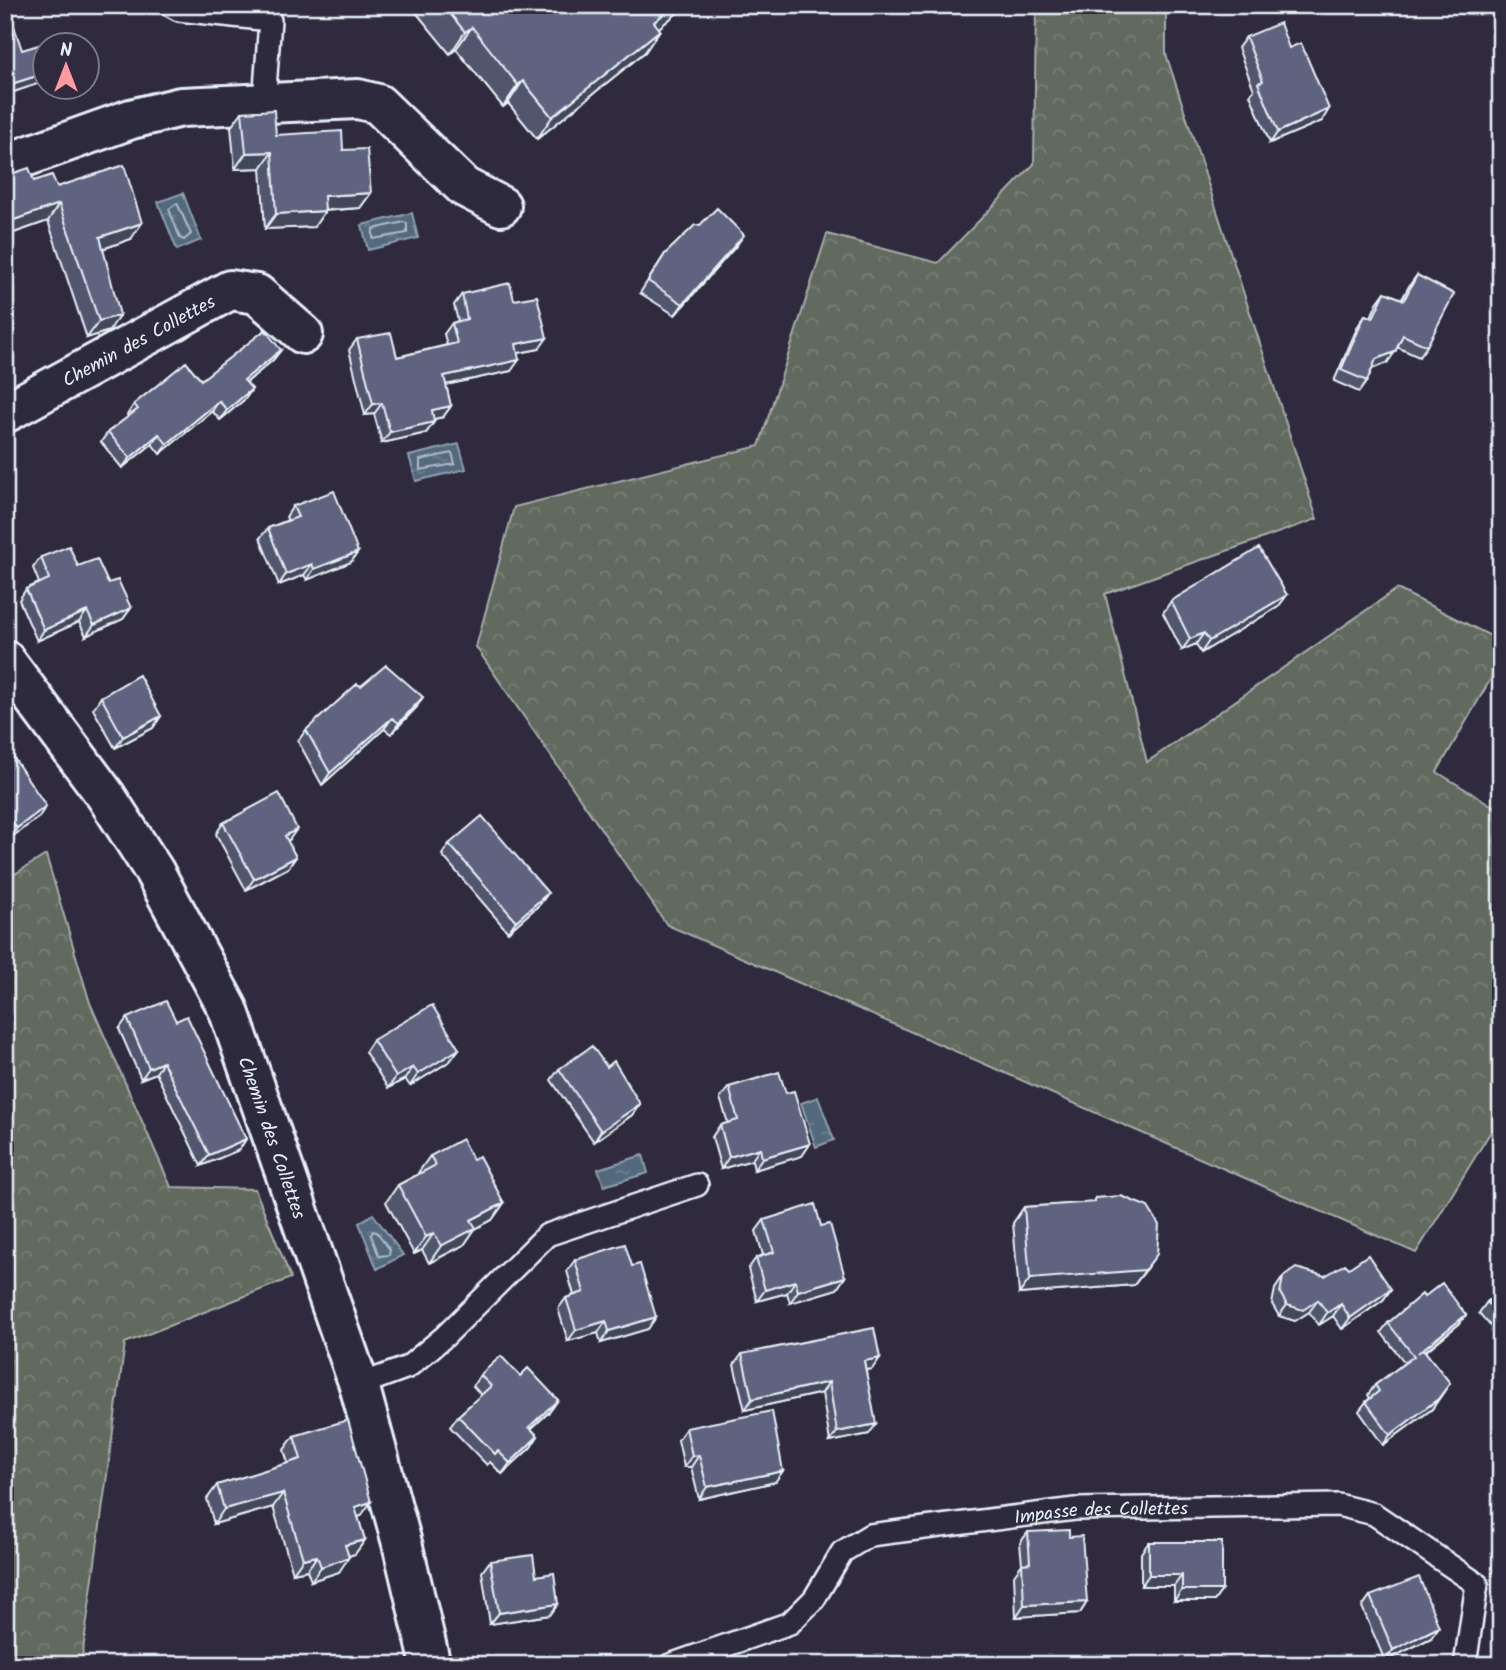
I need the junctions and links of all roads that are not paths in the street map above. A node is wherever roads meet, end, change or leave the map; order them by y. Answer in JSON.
{"nodes":[{"id":1,"x":170,"y":5,"type":"edge"},
{"id":2,"x":264,"y":103,"type":"junction"},
{"id":3,"x":5,"y":164,"type":"edge"},
{"id":4,"x":501,"y":206,"type":"dead end"},
{"id":5,"x":303,"y":334,"type":"dead end"},
{"id":6,"x":5,"y":413,"type":"edge"},
{"id":7,"x":5,"y":660,"type":"edge"},
{"id":8,"x":697,"y":1185,"type":"dead end"},
{"id":9,"x":359,"y":1385,"type":"junction"},
{"id":10,"x":431,"y":1665,"type":"edge"},
{"id":11,"x":670,"y":1665,"type":"edge"},
{"id":12,"x":1465,"y":1665,"type":"edge"}],
"edges":[{"from":1,"to":2,"type":"lane"},
{"from":2,"to":3,"type":"street"},
{"from":2,"to":4,"type":"street"},
{"from":5,"to":6,"type":"street","name":"Chemin des Collettes"},
{"from":7,"to":9,"type":"street","name":"Chemin des Collettes"},
{"from":8,"to":9,"type":"lane"},
{"from":9,"to":10,"type":"street","name":"Chemin des Collettes"},
{"from":11,"to":12,"type":"lane","name":"Impasse des Collettes"}]}
